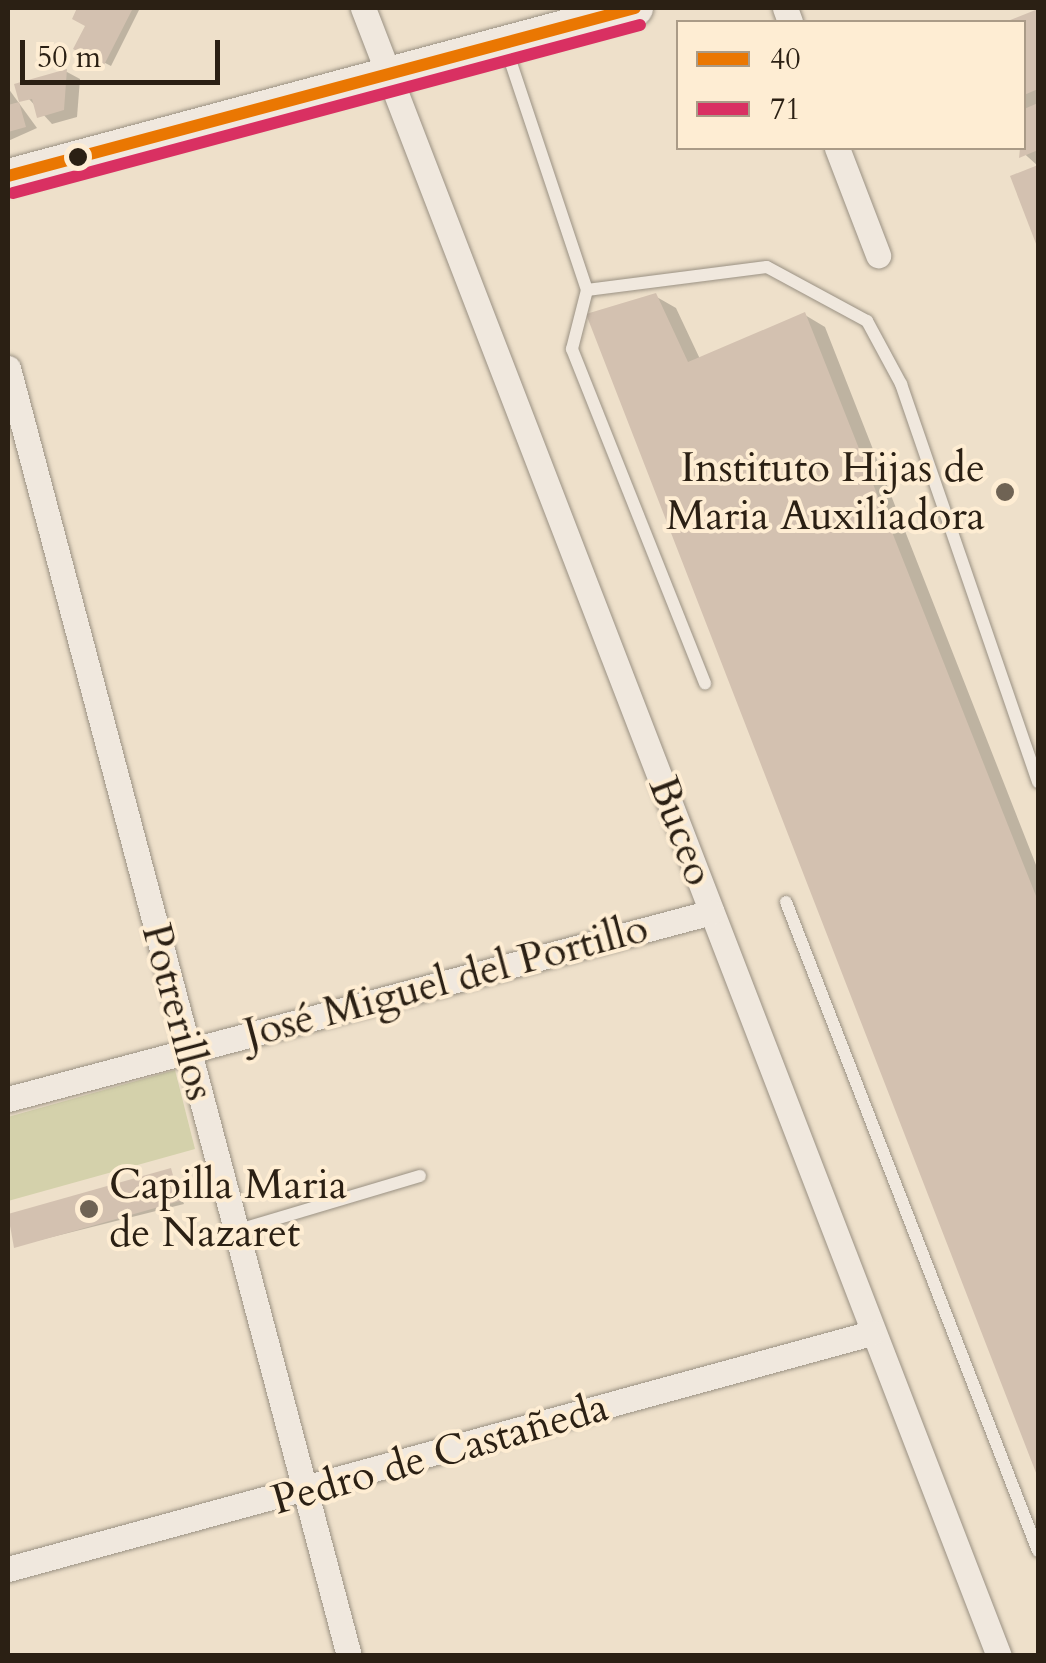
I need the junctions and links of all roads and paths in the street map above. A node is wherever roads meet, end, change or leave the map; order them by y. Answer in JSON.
{"nodes":[{"id":1,"x":363,"y":8,"type":"edge"},
{"id":2,"x":634,"y":8,"type":"edge"},
{"id":3,"x":504,"y":42,"type":"junction"},
{"id":4,"x":388,"y":74,"type":"junction"},
{"id":5,"x":839,"y":150,"type":"edge"},
{"id":6,"x":8,"y":176,"type":"edge"},
{"id":7,"x":878,"y":255,"type":"dead end"},
{"id":8,"x":587,"y":290,"type":"junction"},
{"id":9,"x":8,"y":368,"type":"edge"},
{"id":10,"x":705,"y":683,"type":"dead end"},
{"id":11,"x":1038,"y":782,"type":"edge"},
{"id":12,"x":786,"y":902,"type":"dead end"},
{"id":13,"x":712,"y":912,"type":"junction"},
{"id":14,"x":188,"y":1048,"type":"junction"},
{"id":15,"x":8,"y":1099,"type":"edge"},
{"id":16,"x":420,"y":1176,"type":"dead end"},
{"id":17,"x":235,"y":1230,"type":"junction"},
{"id":18,"x":871,"y":1332,"type":"junction"},
{"id":19,"x":306,"y":1493,"type":"junction"},
{"id":20,"x":1038,"y":1551,"type":"edge"},
{"id":21,"x":8,"y":1569,"type":"edge"},
{"id":22,"x":349,"y":1656,"type":"edge"},
{"id":23,"x":998,"y":1656,"type":"edge"}],
"edges":[{"from":1,"to":4,"type":"street","name":"Buceo"},
{"from":2,"to":3,"type":"main road"},
{"from":3,"to":4,"type":"main road"},
{"from":3,"to":8,"type":"lane"},
{"from":4,"to":6,"type":"main road"},
{"from":4,"to":13,"type":"street","name":"Buceo"},
{"from":5,"to":7,"type":"street"},
{"from":8,"to":10,"type":"lane"},
{"from":8,"to":11,"type":"lane"},
{"from":9,"to":14,"type":"street","name":"Potrerillos"},
{"from":12,"to":20,"type":"lane"},
{"from":13,"to":14,"type":"street","name":"José Miguel del Portillo"},
{"from":13,"to":18,"type":"street","name":"Buceo"},
{"from":14,"to":15,"type":"street","name":"José Miguel del Portillo"},
{"from":14,"to":17,"type":"street","name":"Potrerillos"},
{"from":16,"to":17,"type":"lane"},
{"from":17,"to":19,"type":"street","name":"Potrerillos"},
{"from":18,"to":19,"type":"street","name":"Pedro de Castañeda"},
{"from":18,"to":23,"type":"street","name":"Buceo"},
{"from":19,"to":21,"type":"street","name":"Pedro de Castañeda"},
{"from":19,"to":22,"type":"street","name":"Potrerillos"}]}
